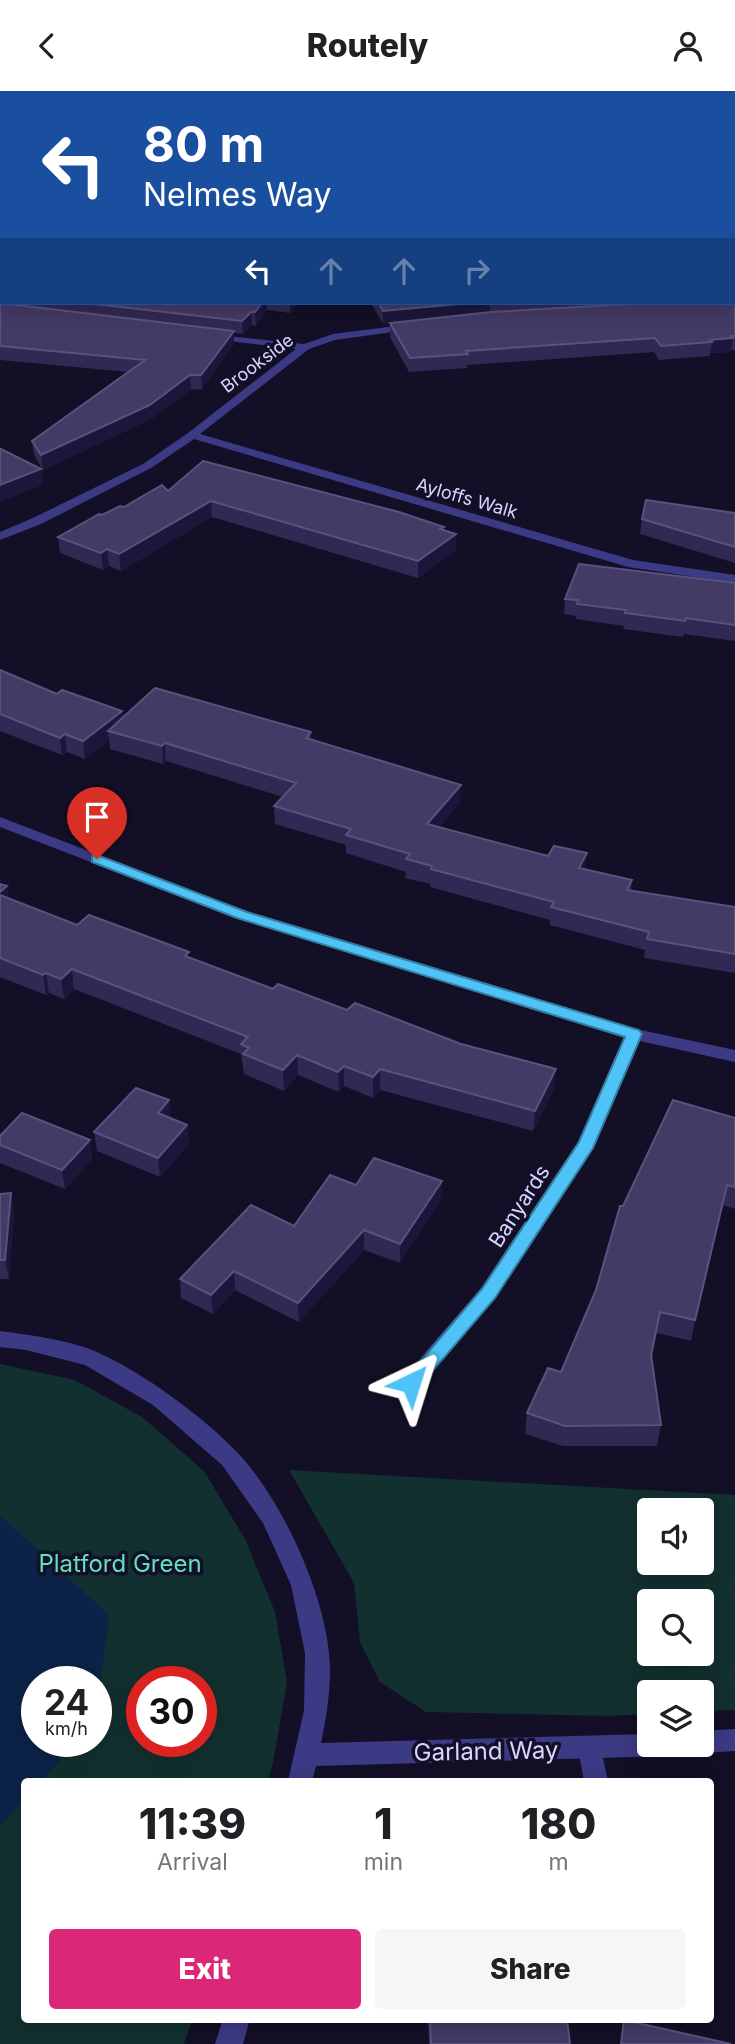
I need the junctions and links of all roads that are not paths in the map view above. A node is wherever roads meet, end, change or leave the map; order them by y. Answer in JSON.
{"nodes":[{"id":1,"x":422,"y":326,"type":"edge"},
{"id":2,"x":194,"y":334,"type":"edge"},
{"id":3,"x":305,"y":347,"type":"junction"},
{"id":4,"x":192,"y":435,"type":"junction"},
{"id":5,"x":0,"y":535,"type":"edge"},
{"id":6,"x":735,"y":579,"type":"edge"},
{"id":7,"x":0,"y":822,"type":"edge"},
{"id":8,"x":634,"y":1034,"type":"junction"},
{"id":9,"x":735,"y":1056,"type":"edge"},
{"id":10,"x":0,"y":1339,"type":"edge"},
{"id":11,"x":411,"y":1383,"type":"dead end"},
{"id":12,"x":735,"y":1740,"type":"edge"},
{"id":13,"x":714,"y":1741,"type":"edge"},
{"id":14,"x":637,"y":1746,"type":"edge"},
{"id":15,"x":590,"y":1748,"type":"junction"},
{"id":16,"x":305,"y":1755,"type":"junction"},
{"id":17,"x":301,"y":1778,"type":"edge"},
{"id":18,"x":595,"y":1778,"type":"edge"},
{"id":19,"x":236,"y":2023,"type":"edge"},
{"id":20,"x":229,"y":2044,"type":"edge"}],
"edges":[{"from":1,"to":3,"type":"street","name":"Brookside"},
{"from":2,"to":3,"type":"street"},
{"from":3,"to":4,"type":"street","name":"Brookside"},
{"from":4,"to":5,"type":"street","name":"Brookside"},
{"from":4,"to":6,"type":"street","name":"Ayloffs Walk"},
{"from":7,"to":8,"type":"street"},
{"from":8,"to":9,"type":"street"},
{"from":8,"to":11,"type":"street","name":"Banyards"},
{"from":10,"to":16,"type":"street"},
{"from":12,"to":13,"type":"street"},
{"from":14,"to":15,"type":"street","name":"Garland Way"},
{"from":15,"to":16,"type":"street","name":"Garland Way"},
{"from":15,"to":18,"type":"street"},
{"from":16,"to":17,"type":"street"},
{"from":19,"to":20,"type":"street"}]}
